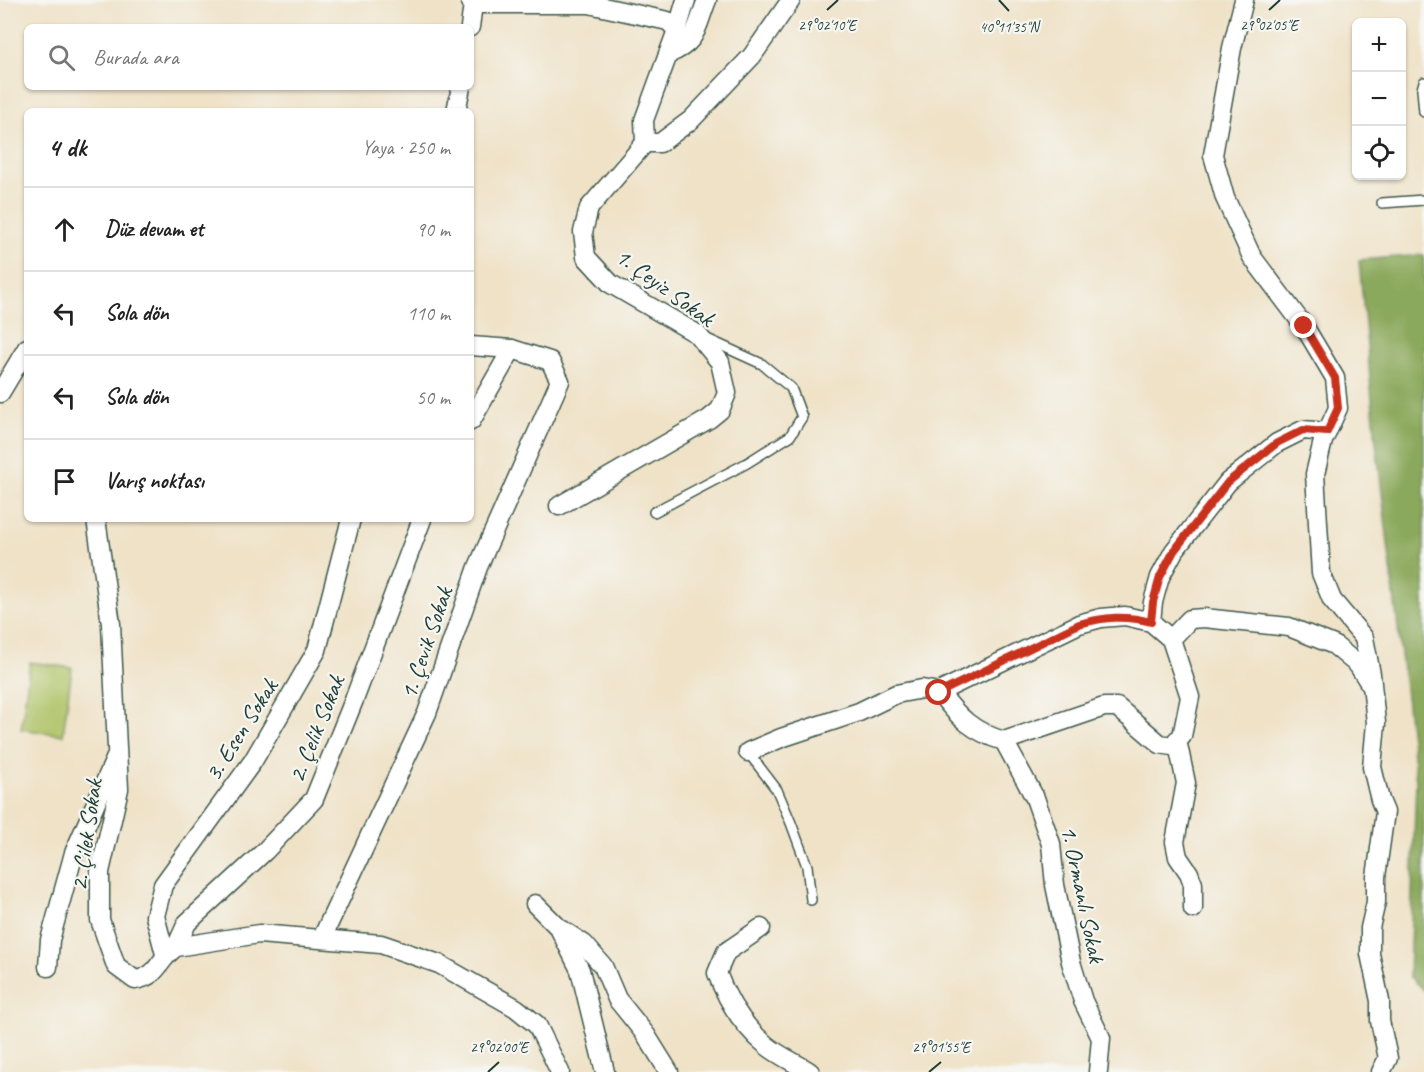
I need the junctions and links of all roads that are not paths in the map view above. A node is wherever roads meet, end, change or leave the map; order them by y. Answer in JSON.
{"nodes":[{"id":1,"x":686,"y":0,"type":"edge"},
{"id":2,"x":707,"y":0,"type":"edge"},
{"id":3,"x":791,"y":0,"type":"edge"},
{"id":4,"x":1244,"y":0,"type":"edge"},
{"id":5,"x":474,"y":1,"type":"edge"},
{"id":6,"x":564,"y":1,"type":"edge"},
{"id":7,"x":470,"y":24,"type":"edge"},
{"id":8,"x":677,"y":30,"type":"junction"},
{"id":9,"x":668,"y":54,"type":"junction"},
{"id":10,"x":1424,"y":82,"type":"edge"},
{"id":11,"x":460,"y":90,"type":"edge"},
{"id":12,"x":457,"y":108,"type":"edge"},
{"id":13,"x":1424,"y":112,"type":"edge"},
{"id":14,"x":645,"y":143,"type":"junction"},
{"id":15,"x":1424,"y":200,"type":"edge"},
{"id":16,"x":1382,"y":203,"type":"dead end"},
{"id":17,"x":697,"y":334,"type":"junction"},
{"id":18,"x":474,"y":346,"type":"edge"},
{"id":19,"x":512,"y":349,"type":"junction"},
{"id":20,"x":24,"y":351,"type":"edge"},
{"id":21,"x":0,"y":393,"type":"edge"},
{"id":22,"x":474,"y":416,"type":"edge"},
{"id":23,"x":1327,"y":432,"type":"junction"},
{"id":24,"x":559,"y":506,"type":"dead end"},
{"id":25,"x":654,"y":512,"type":"dead end"},
{"id":26,"x":96,"y":522,"type":"edge"},
{"id":27,"x":350,"y":522,"type":"edge"},
{"id":28,"x":421,"y":522,"type":"edge"},
{"id":29,"x":1151,"y":622,"type":"junction"},
{"id":30,"x":1171,"y":639,"type":"junction"},
{"id":31,"x":1372,"y":689,"type":"junction"},
{"id":32,"x":939,"y":693,"type":"junction"},
{"id":33,"x":1177,"y":740,"type":"junction"},
{"id":34,"x":1004,"y":741,"type":"junction"},
{"id":35,"x":118,"y":752,"type":"junction"},
{"id":36,"x":748,"y":752,"type":"joint"},
{"id":37,"x":812,"y":900,"type":"dead end"},
{"id":38,"x":535,"y":904,"type":"dead end"},
{"id":39,"x":1193,"y":909,"type":"dead end"},
{"id":40,"x":560,"y":928,"type":"junction"},
{"id":41,"x":761,"y":928,"type":"dead end"},
{"id":42,"x":322,"y":938,"type":"junction"},
{"id":43,"x":171,"y":950,"type":"junction"},
{"id":44,"x":48,"y":967,"type":"dead end"},
{"id":45,"x":560,"y":1072,"type":"edge"},
{"id":46,"x":605,"y":1072,"type":"edge"},
{"id":47,"x":669,"y":1072,"type":"edge"},
{"id":48,"x":810,"y":1072,"type":"edge"},
{"id":49,"x":1098,"y":1072,"type":"edge"},
{"id":50,"x":1381,"y":1072,"type":"edge"}],
"edges":[{"from":1,"to":8,"type":"street"},
{"from":2,"to":9,"type":"street"},
{"from":3,"to":14,"type":"street"},
{"from":4,"to":23,"type":"street"},
{"from":5,"to":6,"type":"street"},
{"from":5,"to":7,"type":"street"},
{"from":6,"to":8,"type":"street"},
{"from":8,"to":9,"type":"street"},
{"from":9,"to":14,"type":"street"},
{"from":10,"to":13,"type":"lane"},
{"from":11,"to":12,"type":"street"},
{"from":14,"to":17,"type":"street","name":"1. Çeyiz Sokak"},
{"from":15,"to":16,"type":"lane"},
{"from":17,"to":24,"type":"street","name":"1. Çeyiz Sokak"},
{"from":17,"to":25,"type":"lane"},
{"from":18,"to":19,"type":"street"},
{"from":19,"to":22,"type":"street"},
{"from":19,"to":42,"type":"street","name":"1. Çevik Sokak"},
{"from":20,"to":21,"type":"street"},
{"from":23,"to":29,"type":"street"},
{"from":23,"to":31,"type":"street"},
{"from":26,"to":35,"type":"street","name":"2. Çilek Sokak"},
{"from":27,"to":43,"type":"street","name":"3. Esen Sokak"},
{"from":28,"to":43,"type":"street","name":"2. Çelik Sokak"},
{"from":29,"to":30,"type":"street"},
{"from":29,"to":32,"type":"street"},
{"from":30,"to":31,"type":"street"},
{"from":30,"to":33,"type":"street"},
{"from":31,"to":50,"type":"street"},
{"from":32,"to":34,"type":"street"},
{"from":32,"to":36,"type":"street"},
{"from":33,"to":34,"type":"street"},
{"from":33,"to":39,"type":"street"},
{"from":34,"to":49,"type":"street","name":"1. Ormanlı Sokak"},
{"from":35,"to":43,"type":"street","name":"2. Çilek Sokak"},
{"from":35,"to":44,"type":"street"},
{"from":36,"to":37,"type":"lane"},
{"from":38,"to":40,"type":"street"},
{"from":40,"to":46,"type":"street"},
{"from":40,"to":47,"type":"street"},
{"from":41,"to":48,"type":"street"},
{"from":42,"to":43,"type":"street"},
{"from":42,"to":45,"type":"street"}]}
